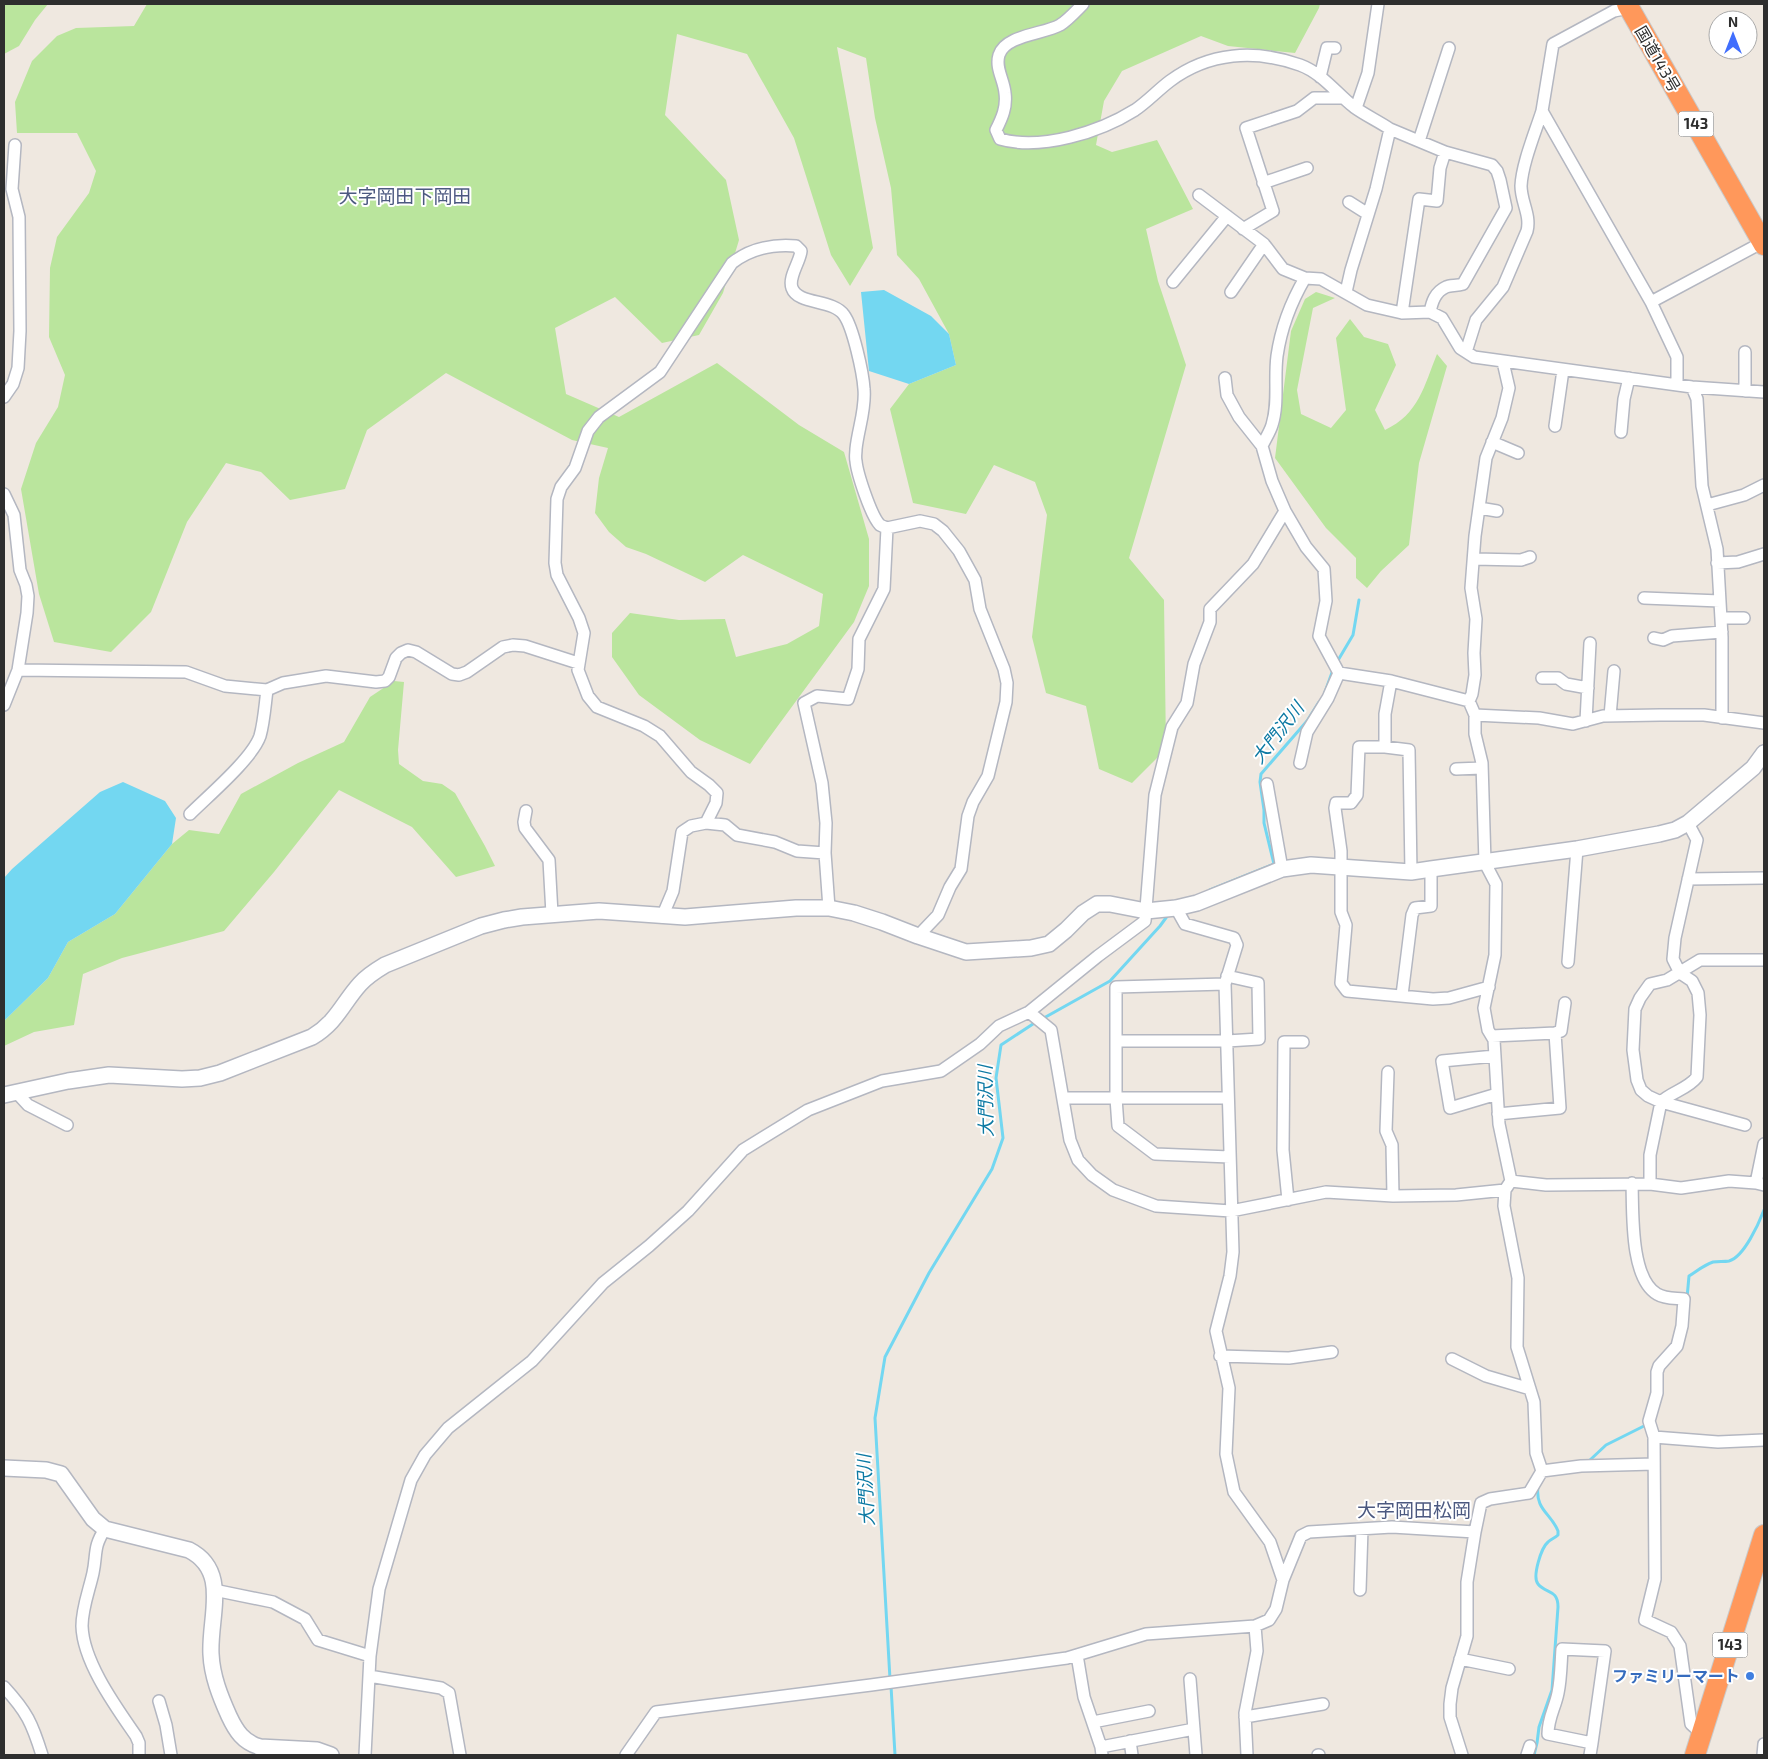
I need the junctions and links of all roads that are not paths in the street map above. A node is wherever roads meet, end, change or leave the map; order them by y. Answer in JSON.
{"nodes":[{"id":1,"x":1082,"y":4,"type":"edge"},
{"id":2,"x":1378,"y":4,"type":"edge"},
{"id":3,"x":1620,"y":7,"type":"edge"},
{"id":4,"x":1335,"y":48,"type":"dead end"},
{"id":5,"x":1449,"y":48,"type":"dead end"},
{"id":6,"x":1320,"y":77,"type":"junction"},
{"id":7,"x":1343,"y":98,"type":"junction"},
{"id":8,"x":1356,"y":108,"type":"junction"},
{"id":9,"x":1542,"y":111,"type":"junction"},
{"id":10,"x":1390,"y":129,"type":"junction"},
{"id":11,"x":1419,"y":141,"type":"junction"},
{"id":12,"x":15,"y":145,"type":"dead end"},
{"id":13,"x":1445,"y":152,"type":"junction"},
{"id":14,"x":1307,"y":168,"type":"dead end"},
{"id":15,"x":1264,"y":182,"type":"junction"},
{"id":16,"x":1199,"y":196,"type":"dead end"},
{"id":17,"x":1349,"y":202,"type":"dead end"},
{"id":18,"x":1506,"y":208,"type":"junction"},
{"id":19,"x":1526,"y":208,"type":"junction"},
{"id":20,"x":1368,"y":214,"type":"junction"},
{"id":21,"x":1227,"y":216,"type":"junction"},
{"id":22,"x":1243,"y":229,"type":"junction"},
{"id":23,"x":1764,"y":243,"type":"edge"},
{"id":24,"x":1264,"y":244,"type":"junction"},
{"id":25,"x":1305,"y":278,"type":"junction"},
{"id":26,"x":1173,"y":282,"type":"dead end"},
{"id":27,"x":1231,"y":292,"type":"dead end"},
{"id":28,"x":1346,"y":292,"type":"junction"},
{"id":29,"x":1651,"y":302,"type":"junction"},
{"id":30,"x":1430,"y":312,"type":"junction"},
{"id":31,"x":1402,"y":314,"type":"junction"},
{"id":32,"x":1466,"y":352,"type":"junction"},
{"id":33,"x":1744,"y":352,"type":"dead end"},
{"id":34,"x":1503,"y":362,"type":"junction"},
{"id":35,"x":1563,"y":370,"type":"junction"},
{"id":36,"x":1225,"y":378,"type":"dead end"},
{"id":37,"x":1630,"y":378,"type":"junction"},
{"id":38,"x":1677,"y":384,"type":"junction"},
{"id":39,"x":1692,"y":387,"type":"junction"},
{"id":40,"x":1745,"y":391,"type":"junction"},
{"id":41,"x":1764,"y":392,"type":"edge"},
{"id":42,"x":4,"y":397,"type":"edge"},
{"id":43,"x":1554,"y":426,"type":"dead end"},
{"id":44,"x":1621,"y":432,"type":"dead end"},
{"id":45,"x":1492,"y":442,"type":"junction"},
{"id":46,"x":1262,"y":446,"type":"junction"},
{"id":47,"x":1518,"y":454,"type":"dead end"},
{"id":48,"x":1764,"y":485,"type":"edge"},
{"id":49,"x":4,"y":494,"type":"edge"},
{"id":50,"x":1707,"y":505,"type":"junction"},
{"id":51,"x":1479,"y":508,"type":"junction"},
{"id":52,"x":1286,"y":511,"type":"junction"},
{"id":53,"x":1497,"y":511,"type":"dead end"},
{"id":54,"x":887,"y":528,"type":"junction"},
{"id":55,"x":1764,"y":554,"type":"edge"},
{"id":56,"x":1530,"y":557,"type":"dead end"},
{"id":57,"x":1474,"y":559,"type":"junction"},
{"id":58,"x":1718,"y":563,"type":"junction"},
{"id":59,"x":1644,"y":598,"type":"dead end"},
{"id":60,"x":1720,"y":601,"type":"junction"},
{"id":61,"x":1721,"y":618,"type":"junction"},
{"id":62,"x":1744,"y":618,"type":"dead end"},
{"id":63,"x":1722,"y":632,"type":"junction"},
{"id":64,"x":1654,"y":638,"type":"dead end"},
{"id":65,"x":1590,"y":643,"type":"dead end"},
{"id":66,"x":578,"y":663,"type":"junction"},
{"id":67,"x":18,"y":670,"type":"junction"},
{"id":68,"x":1614,"y":670,"type":"dead end"},
{"id":69,"x":1339,"y":673,"type":"junction"},
{"id":70,"x":1542,"y":678,"type":"dead end"},
{"id":71,"x":1391,"y":681,"type":"junction"},
{"id":72,"x":1588,"y":688,"type":"junction"},
{"id":73,"x":267,"y":690,"type":"junction"},
{"id":74,"x":1469,"y":701,"type":"junction"},
{"id":75,"x":4,"y":704,"type":"edge"},
{"id":76,"x":1476,"y":715,"type":"junction"},
{"id":77,"x":1610,"y":716,"type":"junction"},
{"id":78,"x":1722,"y":718,"type":"junction"},
{"id":79,"x":1586,"y":720,"type":"junction"},
{"id":80,"x":1764,"y":723,"type":"edge"},
{"id":81,"x":1385,"y":746,"type":"junction"},
{"id":82,"x":1764,"y":753,"type":"edge"},
{"id":83,"x":1300,"y":763,"type":"dead end"},
{"id":84,"x":1482,"y":768,"type":"junction"},
{"id":85,"x":1456,"y":769,"type":"dead end"},
{"id":86,"x":1267,"y":784,"type":"dead end"},
{"id":87,"x":526,"y":811,"type":"dead end"},
{"id":88,"x":190,"y":814,"type":"dead end"},
{"id":89,"x":706,"y":823,"type":"junction"},
{"id":90,"x":1688,"y":823,"type":"junction"},
{"id":91,"x":1577,"y":849,"type":"junction"},
{"id":92,"x":825,"y":853,"type":"junction"},
{"id":93,"x":1484,"y":863,"type":"junction"},
{"id":94,"x":1341,"y":868,"type":"junction"},
{"id":95,"x":1282,"y":869,"type":"junction"},
{"id":96,"x":1431,"y":869,"type":"junction"},
{"id":97,"x":1411,"y":872,"type":"junction"},
{"id":98,"x":1764,"y":878,"type":"edge"},
{"id":99,"x":1688,"y":880,"type":"junction"},
{"id":100,"x":829,"y":908,"type":"junction"},
{"id":101,"x":1176,"y":908,"type":"junction"},
{"id":102,"x":1146,"y":911,"type":"junction"},
{"id":103,"x":552,"y":914,"type":"junction"},
{"id":104,"x":662,"y":917,"type":"junction"},
{"id":105,"x":918,"y":936,"type":"junction"},
{"id":106,"x":1764,"y":960,"type":"edge"},
{"id":107,"x":1568,"y":962,"type":"dead end"},
{"id":108,"x":1680,"y":973,"type":"junction"},
{"id":109,"x":1226,"y":980,"type":"junction"},
{"id":110,"x":1489,"y":987,"type":"junction"},
{"id":111,"x":1402,"y":995,"type":"junction"},
{"id":112,"x":1565,"y":1003,"type":"dead end"},
{"id":113,"x":1033,"y":1015,"type":"junction"},
{"id":114,"x":1555,"y":1033,"type":"junction"},
{"id":115,"x":1492,"y":1036,"type":"junction"},
{"id":116,"x":1116,"y":1040,"type":"junction"},
{"id":117,"x":1227,"y":1040,"type":"junction"},
{"id":118,"x":1303,"y":1042,"type":"dead end"},
{"id":119,"x":1495,"y":1056,"type":"junction"},
{"id":120,"x":1388,"y":1072,"type":"dead end"},
{"id":121,"x":10,"y":1094,"type":"edge"},
{"id":122,"x":1497,"y":1094,"type":"junction"},
{"id":123,"x":1063,"y":1098,"type":"junction"},
{"id":124,"x":1116,"y":1098,"type":"junction"},
{"id":125,"x":1228,"y":1098,"type":"junction"},
{"id":126,"x":1661,"y":1102,"type":"junction"},
{"id":127,"x":1498,"y":1114,"type":"junction"},
{"id":128,"x":67,"y":1125,"type":"dead end"},
{"id":129,"x":1745,"y":1125,"type":"dead end"},
{"id":130,"x":1764,"y":1144,"type":"edge"},
{"id":131,"x":1230,"y":1157,"type":"junction"},
{"id":132,"x":1632,"y":1183,"type":"junction"},
{"id":133,"x":1650,"y":1184,"type":"junction"},
{"id":134,"x":1760,"y":1184,"type":"edge"},
{"id":135,"x":1508,"y":1186,"type":"junction"},
{"id":136,"x":1394,"y":1196,"type":"junction"},
{"id":137,"x":1288,"y":1200,"type":"junction"},
{"id":138,"x":1231,"y":1211,"type":"junction"},
{"id":139,"x":1332,"y":1352,"type":"dead end"},
{"id":140,"x":1220,"y":1356,"type":"junction"},
{"id":141,"x":1452,"y":1359,"type":"dead end"},
{"id":142,"x":1530,"y":1389,"type":"junction"},
{"id":143,"x":1654,"y":1437,"type":"junction"},
{"id":144,"x":1764,"y":1440,"type":"edge"},
{"id":145,"x":1654,"y":1464,"type":"junction"},
{"id":146,"x":4,"y":1468,"type":"edge"},
{"id":147,"x":1542,"y":1470,"type":"junction"},
{"id":148,"x":105,"y":1529,"type":"junction"},
{"id":149,"x":1362,"y":1529,"type":"junction"},
{"id":150,"x":1475,"y":1532,"type":"junction"},
{"id":151,"x":1764,"y":1535,"type":"edge"},
{"id":152,"x":1283,"y":1580,"type":"junction"},
{"id":153,"x":214,"y":1590,"type":"junction"},
{"id":154,"x":1360,"y":1590,"type":"dead end"},
{"id":155,"x":1255,"y":1626,"type":"junction"},
{"id":156,"x":370,"y":1656,"type":"junction"},
{"id":157,"x":1077,"y":1656,"type":"junction"},
{"id":158,"x":1460,"y":1659,"type":"junction"},
{"id":159,"x":1508,"y":1669,"type":"dead end"},
{"id":160,"x":370,"y":1676,"type":"junction"},
{"id":161,"x":1190,"y":1679,"type":"dead end"},
{"id":162,"x":4,"y":1687,"type":"edge"},
{"id":163,"x":159,"y":1701,"type":"dead end"},
{"id":164,"x":1322,"y":1704,"type":"dead end"},
{"id":165,"x":1149,"y":1711,"type":"dead end"},
{"id":166,"x":1245,"y":1717,"type":"junction"},
{"id":167,"x":1093,"y":1722,"type":"junction"},
{"id":168,"x":1194,"y":1729,"type":"junction"},
{"id":169,"x":1702,"y":1734,"type":"junction"},
{"id":170,"x":1130,"y":1741,"type":"junction"},
{"id":171,"x":1592,"y":1743,"type":"junction"},
{"id":172,"x":1764,"y":1744,"type":"edge"},
{"id":173,"x":1102,"y":1751,"type":"edge"},
{"id":174,"x":42,"y":1755,"type":"edge"},
{"id":175,"x":139,"y":1755,"type":"edge"},
{"id":176,"x":171,"y":1755,"type":"edge"},
{"id":177,"x":331,"y":1755,"type":"edge"},
{"id":178,"x":365,"y":1755,"type":"edge"},
{"id":179,"x":460,"y":1755,"type":"edge"},
{"id":180,"x":626,"y":1755,"type":"edge"},
{"id":181,"x":1132,"y":1755,"type":"edge"},
{"id":182,"x":1196,"y":1755,"type":"edge"},
{"id":183,"x":1247,"y":1755,"type":"edge"},
{"id":184,"x":1462,"y":1755,"type":"edge"},
{"id":185,"x":1590,"y":1755,"type":"edge"},
{"id":186,"x":1696,"y":1755,"type":"edge"},
{"id":187,"x":1763,"y":1755,"type":"edge"}],
"edges":[{"from":1,"to":6,"type":"street"},
{"from":2,"to":8,"type":"street"},
{"from":3,"to":9,"type":"street"},
{"from":3,"to":23,"type":"highway","name":"国道143号","number":"143"},
{"from":4,"to":6,"type":"street"},
{"from":5,"to":11,"type":"street"},
{"from":6,"to":7,"type":"street"},
{"from":7,"to":8,"type":"street"},
{"from":7,"to":15,"type":"street"},
{"from":8,"to":10,"type":"street"},
{"from":9,"to":19,"type":"street"},
{"from":9,"to":29,"type":"street"},
{"from":10,"to":11,"type":"street"},
{"from":10,"to":20,"type":"street"},
{"from":11,"to":13,"type":"street"},
{"from":12,"to":42,"type":"street"},
{"from":13,"to":18,"type":"street"},
{"from":13,"to":31,"type":"street"},
{"from":14,"to":15,"type":"street"},
{"from":15,"to":22,"type":"street"},
{"from":16,"to":21,"type":"street"},
{"from":17,"to":20,"type":"street"},
{"from":18,"to":19,"type":"street"},
{"from":18,"to":30,"type":"street"},
{"from":19,"to":32,"type":"street"},
{"from":20,"to":28,"type":"street"},
{"from":21,"to":22,"type":"street"},
{"from":21,"to":26,"type":"street"},
{"from":22,"to":24,"type":"street"},
{"from":23,"to":29,"type":"street"},
{"from":24,"to":25,"type":"street"},
{"from":24,"to":27,"type":"street"},
{"from":25,"to":28,"type":"street"},
{"from":25,"to":46,"type":"street"},
{"from":28,"to":31,"type":"street"},
{"from":29,"to":38,"type":"street"},
{"from":30,"to":31,"type":"street"},
{"from":30,"to":32,"type":"street"},
{"from":32,"to":34,"type":"street"},
{"from":33,"to":40,"type":"street"},
{"from":34,"to":35,"type":"street"},
{"from":34,"to":45,"type":"street"},
{"from":35,"to":37,"type":"street"},
{"from":35,"to":43,"type":"street"},
{"from":36,"to":46,"type":"street"},
{"from":37,"to":38,"type":"street"},
{"from":37,"to":44,"type":"street"},
{"from":38,"to":39,"type":"street"},
{"from":39,"to":40,"type":"street"},
{"from":39,"to":50,"type":"street"},
{"from":40,"to":41,"type":"street"},
{"from":45,"to":47,"type":"street"},
{"from":45,"to":51,"type":"street"},
{"from":46,"to":52,"type":"street"},
{"from":48,"to":50,"type":"street"},
{"from":49,"to":67,"type":"street"},
{"from":50,"to":58,"type":"street"},
{"from":51,"to":53,"type":"street"},
{"from":51,"to":57,"type":"street"},
{"from":52,"to":69,"type":"street"},
{"from":52,"to":102,"type":"street"},
{"from":54,"to":66,"type":"street"},
{"from":54,"to":92,"type":"street"},
{"from":54,"to":105,"type":"street"},
{"from":55,"to":58,"type":"street"},
{"from":56,"to":57,"type":"street"},
{"from":57,"to":74,"type":"street"},
{"from":58,"to":60,"type":"street"},
{"from":59,"to":60,"type":"street"},
{"from":60,"to":61,"type":"street"},
{"from":61,"to":62,"type":"street"},
{"from":61,"to":63,"type":"street"},
{"from":63,"to":64,"type":"street"},
{"from":63,"to":78,"type":"street"},
{"from":65,"to":72,"type":"street"},
{"from":66,"to":73,"type":"street"},
{"from":66,"to":89,"type":"street"},
{"from":67,"to":73,"type":"street"},
{"from":67,"to":75,"type":"street"},
{"from":68,"to":77,"type":"street"},
{"from":69,"to":71,"type":"street"},
{"from":69,"to":83,"type":"street"},
{"from":70,"to":72,"type":"street"},
{"from":71,"to":74,"type":"street"},
{"from":71,"to":81,"type":"street"},
{"from":72,"to":79,"type":"street"},
{"from":73,"to":88,"type":"street"},
{"from":74,"to":76,"type":"street"},
{"from":76,"to":79,"type":"street"},
{"from":76,"to":84,"type":"street"},
{"from":77,"to":78,"type":"street"},
{"from":77,"to":79,"type":"street"},
{"from":78,"to":80,"type":"street"},
{"from":81,"to":94,"type":"street"},
{"from":81,"to":97,"type":"street"},
{"from":82,"to":90,"type":"street"},
{"from":84,"to":85,"type":"street"},
{"from":84,"to":93,"type":"street"},
{"from":86,"to":95,"type":"street"},
{"from":87,"to":103,"type":"street"},
{"from":89,"to":92,"type":"street"},
{"from":89,"to":104,"type":"street"},
{"from":90,"to":91,"type":"street"},
{"from":90,"to":99,"type":"street"},
{"from":91,"to":93,"type":"street"},
{"from":91,"to":107,"type":"street"},
{"from":92,"to":100,"type":"street"},
{"from":93,"to":96,"type":"street"},
{"from":93,"to":110,"type":"street"},
{"from":94,"to":95,"type":"street"},
{"from":94,"to":97,"type":"street"},
{"from":94,"to":111,"type":"street"},
{"from":95,"to":101,"type":"street"},
{"from":96,"to":97,"type":"street"},
{"from":96,"to":111,"type":"street"},
{"from":98,"to":99,"type":"street"},
{"from":99,"to":108,"type":"street"},
{"from":100,"to":104,"type":"street"},
{"from":100,"to":105,"type":"street"},
{"from":101,"to":102,"type":"street"},
{"from":101,"to":109,"type":"street"},
{"from":102,"to":105,"type":"street"},
{"from":102,"to":113,"type":"street"},
{"from":103,"to":104,"type":"street"},
{"from":103,"to":121,"type":"street"},
{"from":106,"to":108,"type":"street"},
{"from":108,"to":126,"type":"street"},
{"from":108,"to":126,"type":"street"},
{"from":109,"to":116,"type":"street"},
{"from":109,"to":117,"type":"street"},
{"from":109,"to":117,"type":"street"},
{"from":110,"to":111,"type":"street"},
{"from":110,"to":115,"type":"street"},
{"from":112,"to":114,"type":"street"},
{"from":113,"to":123,"type":"street"},
{"from":113,"to":156,"type":"street"},
{"from":114,"to":115,"type":"street"},
{"from":114,"to":127,"type":"street"},
{"from":115,"to":119,"type":"street"},
{"from":116,"to":117,"type":"street"},
{"from":116,"to":124,"type":"street"},
{"from":117,"to":125,"type":"street"},
{"from":118,"to":137,"type":"street"},
{"from":119,"to":122,"type":"street"},
{"from":119,"to":122,"type":"street"},
{"from":120,"to":136,"type":"street"},
{"from":121,"to":128,"type":"street"},
{"from":122,"to":127,"type":"street"},
{"from":123,"to":124,"type":"street"},
{"from":123,"to":138,"type":"street"},
{"from":124,"to":125,"type":"street"},
{"from":124,"to":131,"type":"street"},
{"from":125,"to":131,"type":"street"},
{"from":126,"to":129,"type":"street"},
{"from":126,"to":133,"type":"street"},
{"from":127,"to":135,"type":"street"},
{"from":130,"to":134,"type":"street"},
{"from":131,"to":138,"type":"street"},
{"from":132,"to":133,"type":"street"},
{"from":132,"to":135,"type":"street"},
{"from":132,"to":143,"type":"street"},
{"from":133,"to":134,"type":"street"},
{"from":135,"to":136,"type":"street"},
{"from":135,"to":142,"type":"street"},
{"from":136,"to":137,"type":"street"},
{"from":137,"to":138,"type":"street"},
{"from":138,"to":140,"type":"street"},
{"from":139,"to":140,"type":"street"},
{"from":140,"to":152,"type":"street"},
{"from":141,"to":142,"type":"street"},
{"from":142,"to":147,"type":"street"},
{"from":143,"to":144,"type":"street"},
{"from":143,"to":145,"type":"street"},
{"from":145,"to":147,"type":"street"},
{"from":145,"to":169,"type":"street"},
{"from":146,"to":148,"type":"street"},
{"from":147,"to":150,"type":"street"},
{"from":148,"to":153,"type":"street"},
{"from":148,"to":175,"type":"street"},
{"from":149,"to":150,"type":"street"},
{"from":149,"to":152,"type":"street"},
{"from":149,"to":154,"type":"street"},
{"from":150,"to":158,"type":"street"},
{"from":151,"to":169,"type":"highway","number":"143"},
{"from":152,"to":155,"type":"street"},
{"from":153,"to":156,"type":"street"},
{"from":153,"to":177,"type":"street"},
{"from":155,"to":157,"type":"street"},
{"from":155,"to":166,"type":"street"},
{"from":156,"to":160,"type":"street"},
{"from":157,"to":167,"type":"street"},
{"from":157,"to":180,"type":"street"},
{"from":158,"to":159,"type":"street"},
{"from":158,"to":184,"type":"street"},
{"from":160,"to":178,"type":"street"},
{"from":160,"to":179,"type":"street"},
{"from":161,"to":168,"type":"street"},
{"from":162,"to":174,"type":"street"},
{"from":163,"to":176,"type":"street"},
{"from":164,"to":166,"type":"street"},
{"from":165,"to":167,"type":"street"},
{"from":166,"to":183,"type":"street"},
{"from":167,"to":173,"type":"street"},
{"from":168,"to":170,"type":"street"},
{"from":168,"to":182,"type":"street"},
{"from":169,"to":186,"type":"highway","number":"143"},
{"from":170,"to":173,"type":"street"},
{"from":170,"to":181,"type":"street"},
{"from":171,"to":171,"type":"street"},
{"from":171,"to":185,"type":"street"},
{"from":172,"to":187,"type":"street"}]}
